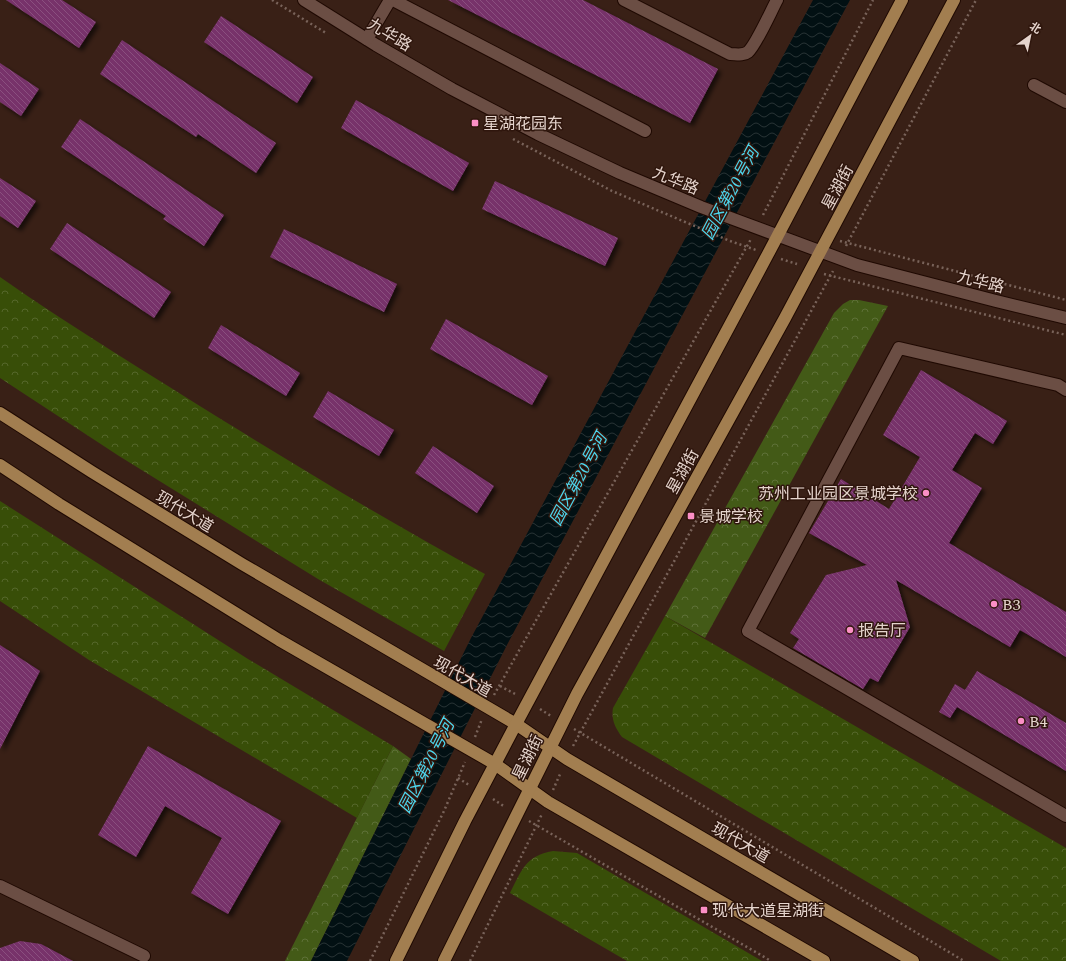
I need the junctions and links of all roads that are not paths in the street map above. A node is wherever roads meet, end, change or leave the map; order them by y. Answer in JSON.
{"nodes":[{"id":1,"x":304,"y":0,"type":"edge"},
{"id":2,"x":390,"y":0,"type":"edge"},
{"id":3,"x":393,"y":0,"type":"edge"},
{"id":4,"x":624,"y":0,"type":"edge"},
{"id":5,"x":777,"y":0,"type":"edge"},
{"id":6,"x":902,"y":0,"type":"edge"},
{"id":7,"x":954,"y":0,"type":"edge"},
{"id":8,"x":367,"y":39,"type":"junction"},
{"id":9,"x":1034,"y":85,"type":"dead end"},
{"id":10,"x":1066,"y":102,"type":"edge"},
{"id":11,"x":645,"y":131,"type":"dead end"},
{"id":12,"x":778,"y":235,"type":"junction"},
{"id":13,"x":821,"y":252,"type":"junction"},
{"id":14,"x":1066,"y":318,"type":"edge"},
{"id":15,"x":1066,"y":390,"type":"edge"},
{"id":16,"x":0,"y":413,"type":"edge"},
{"id":17,"x":0,"y":465,"type":"edge"},
{"id":18,"x":516,"y":724,"type":"junction"},
{"id":19,"x":550,"y":748,"type":"junction"},
{"id":20,"x":495,"y":764,"type":"junction"},
{"id":21,"x":529,"y":788,"type":"junction"},
{"id":22,"x":1066,"y":816,"type":"edge"},
{"id":23,"x":0,"y":886,"type":"edge"},
{"id":24,"x":144,"y":956,"type":"dead end"},
{"id":25,"x":396,"y":961,"type":"edge"},
{"id":26,"x":444,"y":961,"type":"edge"},
{"id":27,"x":824,"y":961,"type":"edge"},
{"id":28,"x":913,"y":961,"type":"edge"}],
"edges":[{"from":1,"to":8,"type":"street","name":"九华路"},
{"from":2,"to":8,"type":"street"},
{"from":3,"to":11,"type":"street"},
{"from":4,"to":5,"type":"street"},
{"from":6,"to":12,"type":"main road","name":"星湖街"},
{"from":7,"to":13,"type":"main road","name":"星湖街"},
{"from":8,"to":12,"type":"street","name":"九华路"},
{"from":9,"to":10,"type":"street"},
{"from":12,"to":13,"type":"street","name":"九华路"},
{"from":12,"to":18,"type":"main road","name":"星湖街"},
{"from":13,"to":14,"type":"street","name":"九华路"},
{"from":13,"to":19,"type":"main road","name":"星湖街"},
{"from":15,"to":22,"type":"street"},
{"from":16,"to":18,"type":"main road","name":"现代大道"},
{"from":17,"to":20,"type":"main road"},
{"from":18,"to":19,"type":"main road","name":"现代大道"},
{"from":18,"to":20,"type":"main road","name":"星湖街"},
{"from":19,"to":21,"type":"main road","name":"星湖街"},
{"from":19,"to":28,"type":"main road","name":"现代大道"},
{"from":20,"to":21,"type":"main road"},
{"from":20,"to":25,"type":"main road","name":"星湖街"},
{"from":21,"to":26,"type":"main road","name":"星湖街"},
{"from":21,"to":27,"type":"main road"},
{"from":23,"to":24,"type":"street"}]}
